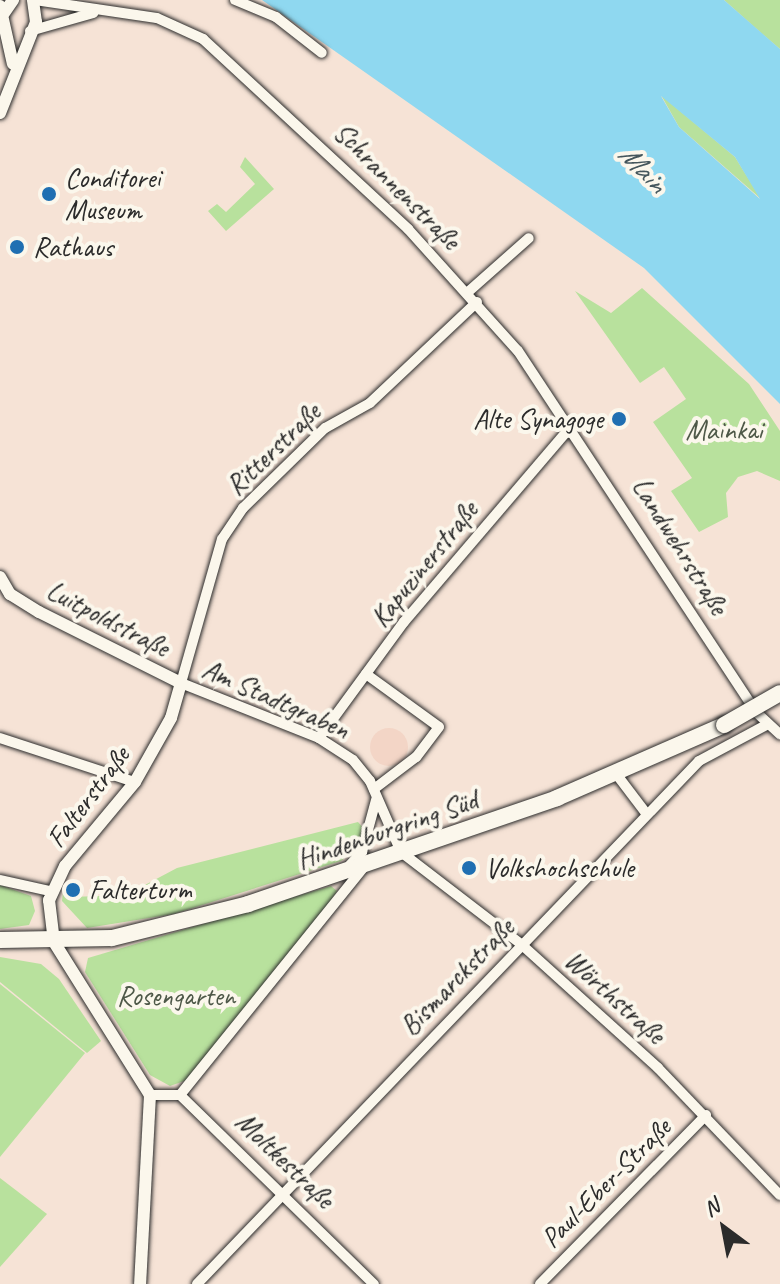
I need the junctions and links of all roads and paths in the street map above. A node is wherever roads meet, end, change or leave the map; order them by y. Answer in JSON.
{"nodes":[{"id":1,"x":13,"y":0,"type":"edge"},
{"id":2,"x":34,"y":0,"type":"edge"},
{"id":3,"x":235,"y":0,"type":"edge"},
{"id":4,"x":97,"y":12,"type":"junction"},
{"id":5,"x":3,"y":16,"type":"edge"},
{"id":6,"x":30,"y":31,"type":"junction"},
{"id":7,"x":322,"y":53,"type":"dead end"},
{"id":8,"x":13,"y":64,"type":"junction"},
{"id":9,"x":0,"y":113,"type":"edge"},
{"id":10,"x":529,"y":238,"type":"dead end"},
{"id":11,"x":468,"y":292,"type":"junction"},
{"id":12,"x":477,"y":302,"type":"junction"},
{"id":13,"x":572,"y":425,"type":"junction"},
{"id":14,"x":1,"y":580,"type":"edge"},
{"id":15,"x":366,"y":674,"type":"junction"},
{"id":16,"x":181,"y":683,"type":"junction"},
{"id":17,"x":780,"y":693,"type":"edge"},
{"id":18,"x":766,"y":725,"type":"junction"},
{"id":19,"x":780,"y":734,"type":"edge"},
{"id":20,"x":0,"y":738,"type":"edge"},
{"id":21,"x":319,"y":738,"type":"junction"},
{"id":22,"x":617,"y":775,"type":"junction"},
{"id":23,"x":135,"y":782,"type":"junction"},
{"id":24,"x":375,"y":793,"type":"junction"},
{"id":25,"x":646,"y":813,"type":"junction"},
{"id":26,"x":401,"y":852,"type":"junction"},
{"id":27,"x":365,"y":866,"type":"junction"},
{"id":28,"x":342,"y":874,"type":"junction"},
{"id":29,"x":0,"y":880,"type":"edge"},
{"id":30,"x":50,"y":891,"type":"junction"},
{"id":31,"x":0,"y":940,"type":"edge"},
{"id":32,"x":54,"y":942,"type":"junction"},
{"id":33,"x":522,"y":945,"type":"junction"},
{"id":34,"x":150,"y":1095,"type":"junction"},
{"id":35,"x":180,"y":1095,"type":"junction"},
{"id":36,"x":706,"y":1115,"type":"junction"},
{"id":37,"x":285,"y":1193,"type":"junction"},
{"id":38,"x":780,"y":1195,"type":"edge"},
{"id":39,"x":140,"y":1284,"type":"edge"},
{"id":40,"x":197,"y":1284,"type":"edge"},
{"id":41,"x":374,"y":1284,"type":"edge"},
{"id":42,"x":540,"y":1284,"type":"edge"}],
"edges":[{"from":1,"to":5,"type":"street"},
{"from":2,"to":4,"type":"street","name":"Schrannenstraße"},
{"from":2,"to":6,"type":"street"},
{"from":3,"to":7,"type":"street"},
{"from":4,"to":6,"type":"street"},
{"from":4,"to":11,"type":"street","name":"Schrannenstraße"},
{"from":5,"to":6,"type":"street"},
{"from":5,"to":8,"type":"street"},
{"from":6,"to":8,"type":"street"},
{"from":8,"to":9,"type":"street"},
{"from":10,"to":11,"type":"street"},
{"from":11,"to":12,"type":"street","name":"Schrannenstraße"},
{"from":12,"to":13,"type":"street","name":"Schrannenstraße"},
{"from":12,"to":16,"type":"street","name":"Ritterstraße"},
{"from":13,"to":15,"type":"street","name":"Kapuzinerstraße"},
{"from":13,"to":18,"type":"street","name":"Landwehrstraße"},
{"from":14,"to":16,"type":"street","name":"Luitpoldstraße"},
{"from":15,"to":21,"type":"street","name":"Kapuzinerstraße"},
{"from":15,"to":24,"type":"street"},
{"from":16,"to":21,"type":"street","name":"Am Stadtgraben"},
{"from":16,"to":23,"type":"street","name":"Falterstraße"},
{"from":17,"to":22,"type":"main road","name":"Hindenburgring Süd","bridge":true},
{"from":18,"to":19,"type":"street"},
{"from":18,"to":25,"type":"street","name":"Bismarckstraße"},
{"from":20,"to":23,"type":"street"},
{"from":21,"to":24,"type":"street","name":"Am Stadtgraben"},
{"from":22,"to":25,"type":"street"},
{"from":22,"to":26,"type":"main road","name":"Hindenburgring Süd"},
{"from":23,"to":30,"type":"street","name":"Falterstraße"},
{"from":24,"to":26,"type":"street","name":"Am Stadtgraben"},
{"from":24,"to":28,"type":"street"},
{"from":25,"to":33,"type":"street","name":"Bismarckstraße"},
{"from":26,"to":27,"type":"main road","name":"Hindenburgring Süd"},
{"from":26,"to":33,"type":"street","name":"Wörthstraße"},
{"from":27,"to":28,"type":"main road","name":"Hindenburgring Süd"},
{"from":27,"to":35,"type":"street"},
{"from":28,"to":32,"type":"main road","name":"Hindenburgring Süd"},
{"from":29,"to":30,"type":"street"},
{"from":30,"to":32,"type":"street","name":"Falterstraße"},
{"from":31,"to":32,"type":"main road","name":"Hindenburgring Süd"},
{"from":32,"to":34,"type":"street"},
{"from":33,"to":36,"type":"street","name":"Wörthstraße"},
{"from":33,"to":37,"type":"street","name":"Bismarckstraße"},
{"from":34,"to":35,"type":"street"},
{"from":34,"to":39,"type":"street"},
{"from":35,"to":37,"type":"street","name":"Moltkestraße"},
{"from":36,"to":38,"type":"street","name":"Wörthstraße"},
{"from":36,"to":42,"type":"street","name":"Paul-Eber-Straße"},
{"from":37,"to":40,"type":"street","name":"Bismarckstraße"},
{"from":37,"to":41,"type":"street","name":"Moltkestraße"}]}
